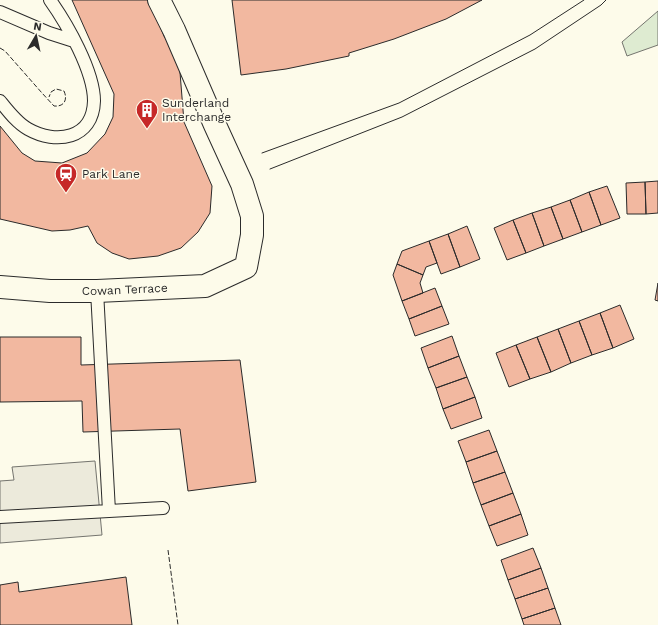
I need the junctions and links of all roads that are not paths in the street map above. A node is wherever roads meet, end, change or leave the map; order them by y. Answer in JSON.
{"nodes":[{"id":1,"x":50,"y":0,"type":"edge"},
{"id":2,"x":159,"y":0,"type":"edge"},
{"id":3,"x":0,"y":12,"type":"edge"},
{"id":4,"x":74,"y":41,"type":"junction"},
{"id":5,"x":0,"y":101,"type":"edge"},
{"id":6,"x":0,"y":287,"type":"edge"},
{"id":7,"x":97,"y":291,"type":"junction"},
{"id":8,"x":163,"y":508,"type":"dead end"},
{"id":9,"x":109,"y":511,"type":"junction"},
{"id":10,"x":0,"y":517,"type":"edge"}],
"edges":[{"from":1,"to":4,"type":"lane"},
{"from":2,"to":7,"type":"street","name":"Cowan Terrace"},
{"from":3,"to":4,"type":"lane"},
{"from":4,"to":5,"type":"lane"},
{"from":6,"to":7,"type":"street","name":"Cowan Terrace"},
{"from":7,"to":9,"type":"lane"},
{"from":8,"to":9,"type":"lane"},
{"from":9,"to":10,"type":"lane"}]}
